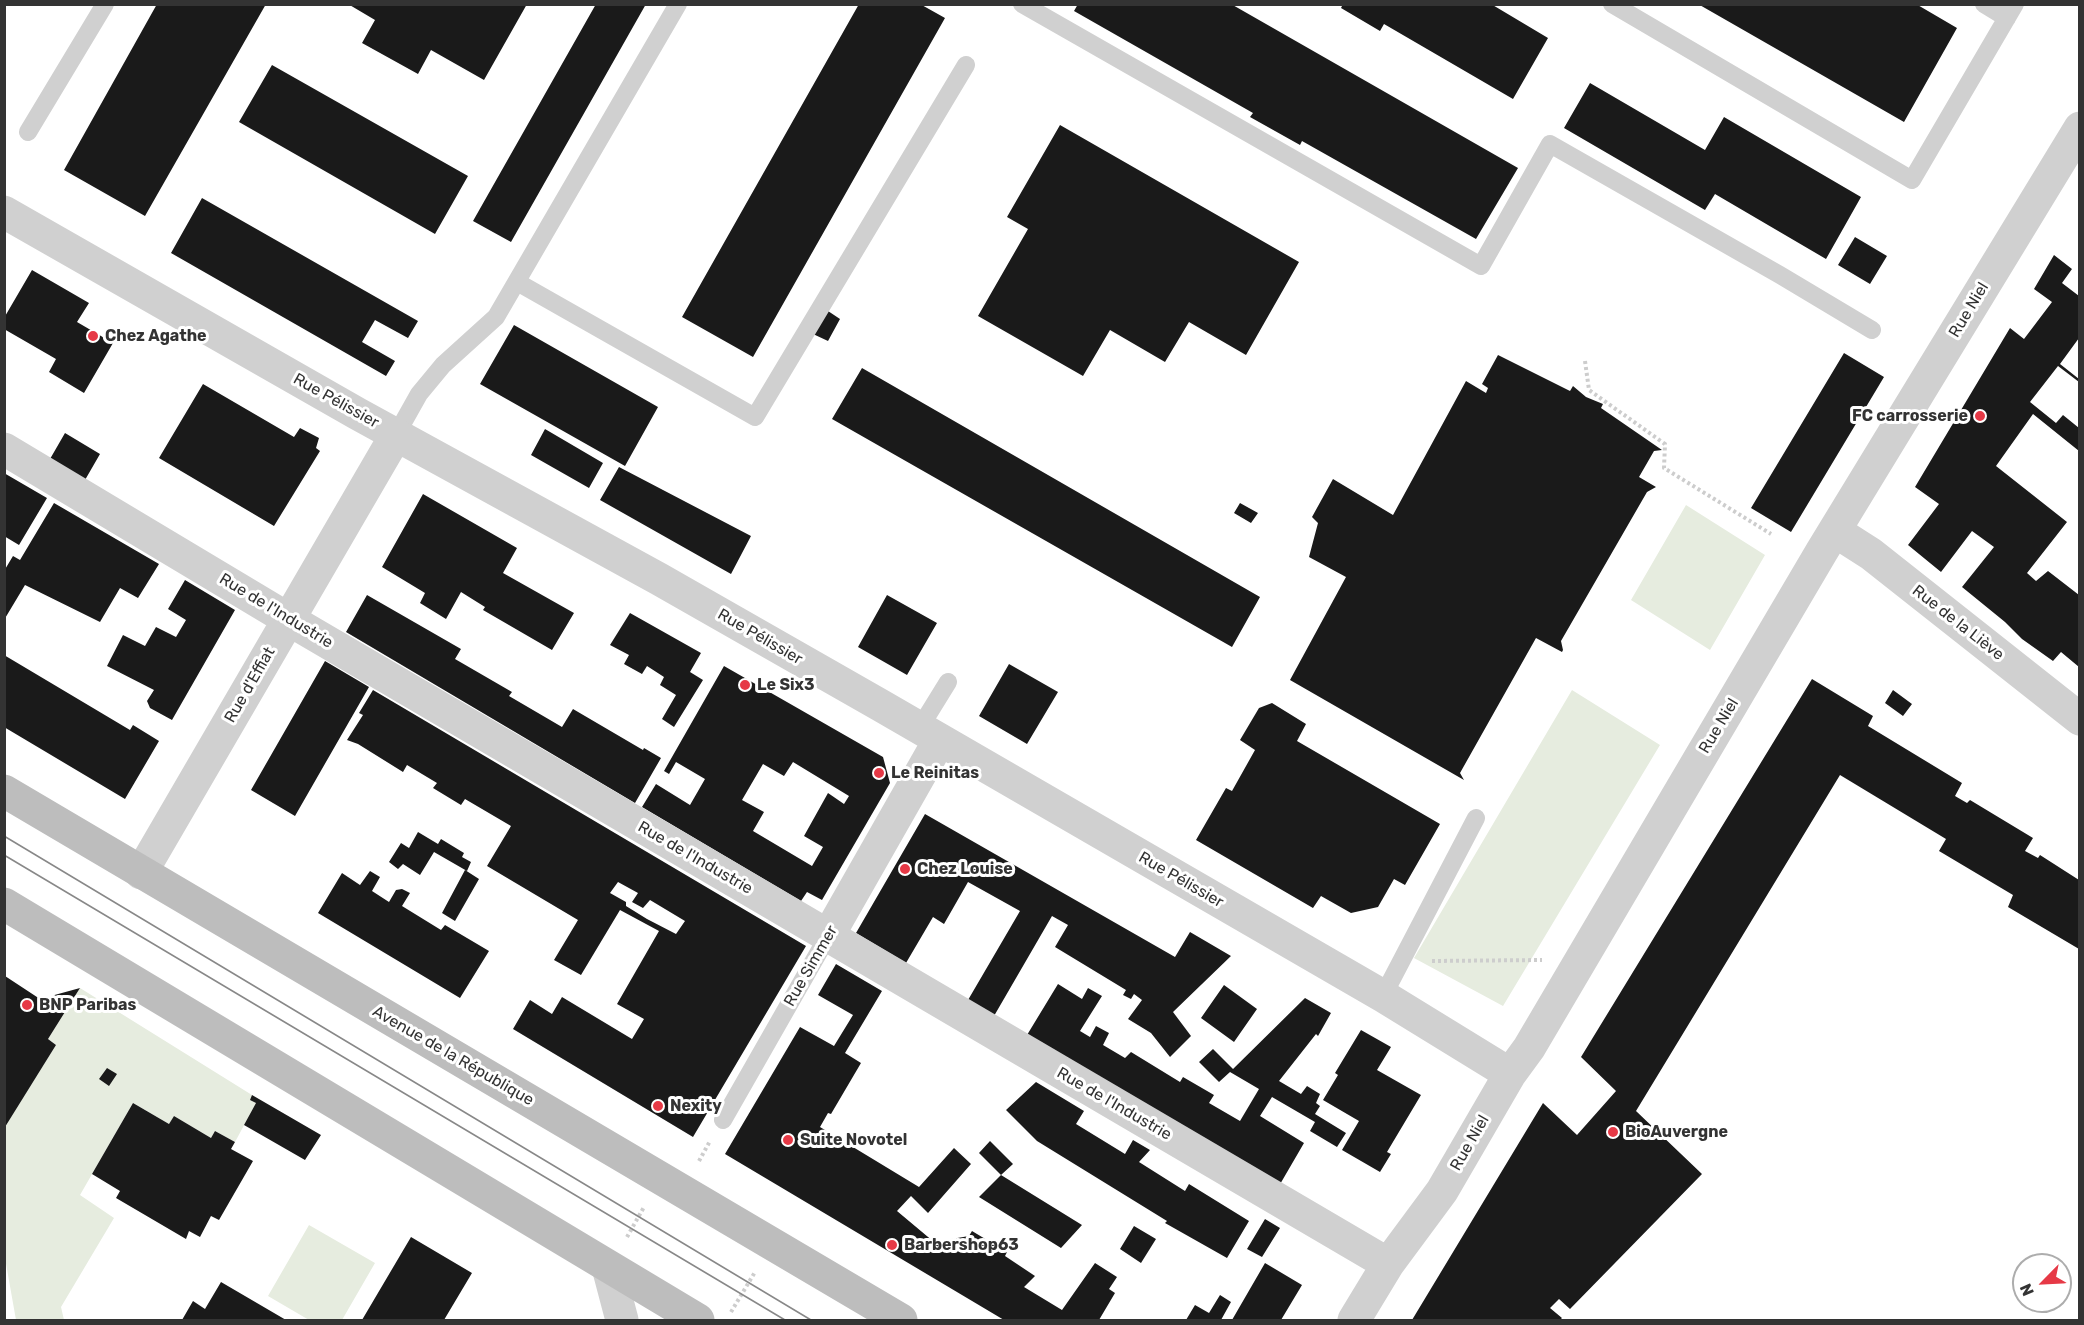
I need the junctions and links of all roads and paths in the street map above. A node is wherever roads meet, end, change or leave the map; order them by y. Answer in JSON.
{"nodes":[{"id":1,"x":105,"y":4,"type":"edge"},
{"id":2,"x":678,"y":4,"type":"edge"},
{"id":3,"x":1023,"y":4,"type":"edge"},
{"id":4,"x":1612,"y":4,"type":"edge"},
{"id":5,"x":1984,"y":4,"type":"edge"},
{"id":6,"x":2011,"y":11,"type":"edge"},
{"id":7,"x":966,"y":65,"type":"dead end"},
{"id":8,"x":2079,"y":128,"type":"edge"},
{"id":9,"x":28,"y":132,"type":"dead end"},
{"id":10,"x":4,"y":212,"type":"edge"},
{"id":11,"x":517,"y":282,"type":"junction"},
{"id":12,"x":1872,"y":330,"type":"dead end"},
{"id":13,"x":1585,"y":361,"type":"dead end"},
{"id":14,"x":396,"y":435,"type":"junction"},
{"id":15,"x":4,"y":449,"type":"edge"},
{"id":16,"x":1835,"y":531,"type":"junction"},
{"id":17,"x":1771,"y":534,"type":"dead end"},
{"id":18,"x":288,"y":619,"type":"junction"},
{"id":19,"x":948,"y":682,"type":"dead end"},
{"id":20,"x":2079,"y":719,"type":"edge"},
{"id":21,"x":929,"y":735,"type":"junction"},
{"id":22,"x":4,"y":791,"type":"edge"},
{"id":23,"x":1476,"y":818,"type":"dead end"},
{"id":24,"x":141,"y":873,"type":"junction"},
{"id":25,"x":4,"y":904,"type":"edge"},
{"id":26,"x":828,"y":936,"type":"junction"},
{"id":27,"x":1582,"y":959,"type":"junction"},
{"id":28,"x":1402,"y":961,"type":"junction"},
{"id":29,"x":1383,"y":996,"type":"junction"},
{"id":30,"x":1510,"y":1074,"type":"junction"},
{"id":31,"x":723,"y":1120,"type":"joint"},
{"id":32,"x":684,"y":1191,"type":"junction"},
{"id":33,"x":772,"y":1244,"type":"junction"},
{"id":34,"x":1388,"y":1264,"type":"junction"},
{"id":35,"x":608,"y":1267,"type":"junction"},
{"id":36,"x":684,"y":1318,"type":"edge"},
{"id":37,"x":622,"y":1320,"type":"edge"},
{"id":38,"x":726,"y":1320,"type":"edge"},
{"id":39,"x":901,"y":1320,"type":"edge"},
{"id":40,"x":1354,"y":1320,"type":"edge"}],
"edges":[{"from":1,"to":9,"type":"lane"},
{"from":2,"to":11,"type":"lane"},
{"from":3,"to":12,"type":"lane"},
{"from":4,"to":6,"type":"lane"},
{"from":5,"to":6,"type":"lane"},
{"from":7,"to":11,"type":"lane"},
{"from":8,"to":16,"type":"street","name":"Rue Niel"},
{"from":10,"to":14,"type":"street","name":"Rue Pélissier"},
{"from":11,"to":14,"type":"lane"},
{"from":13,"to":17,"type":"path"},
{"from":14,"to":18,"type":"street","name":"Rue d'Effiat"},
{"from":14,"to":21,"type":"street","name":"Rue Pélissier"},
{"from":15,"to":18,"type":"street","name":"Rue de l'Industrie"},
{"from":16,"to":20,"type":"street","name":"Rue de la Liève"},
{"from":16,"to":27,"type":"street","name":"Rue Niel"},
{"from":18,"to":24,"type":"street","name":"Rue d'Effiat"},
{"from":18,"to":26,"type":"street","name":"Rue de l'Industrie"},
{"from":19,"to":21,"type":"lane"},
{"from":21,"to":26,"type":"street","name":"Rue Simmer"},
{"from":21,"to":29,"type":"street","name":"Rue Pélissier"},
{"from":22,"to":24,"type":"main road","name":"Avenue de la République"},
{"from":23,"to":28,"type":"lane"},
{"from":24,"to":32,"type":"main road","name":"Avenue de la République"},
{"from":25,"to":35,"type":"main road"},
{"from":26,"to":31,"type":"lane","name":"Rue Simmer"},
{"from":26,"to":34,"type":"street","name":"Rue de l'Industrie"},
{"from":27,"to":28,"type":"path"},
{"from":27,"to":30,"type":"street","name":"Rue Niel"},
{"from":28,"to":29,"type":"lane"},
{"from":29,"to":30,"type":"street","name":"Rue Pélissier"},
{"from":30,"to":34,"type":"street","name":"Rue Niel"},
{"from":31,"to":32,"type":"path"},
{"from":32,"to":33,"type":"main road","name":"Avenue de la République"},
{"from":33,"to":38,"type":"path"},
{"from":33,"to":39,"type":"main road","name":"Avenue de la République"},
{"from":34,"to":40,"type":"street","name":"Rue Niel"},
{"from":35,"to":36,"type":"main road"},
{"from":35,"to":37,"type":"street"}]}
